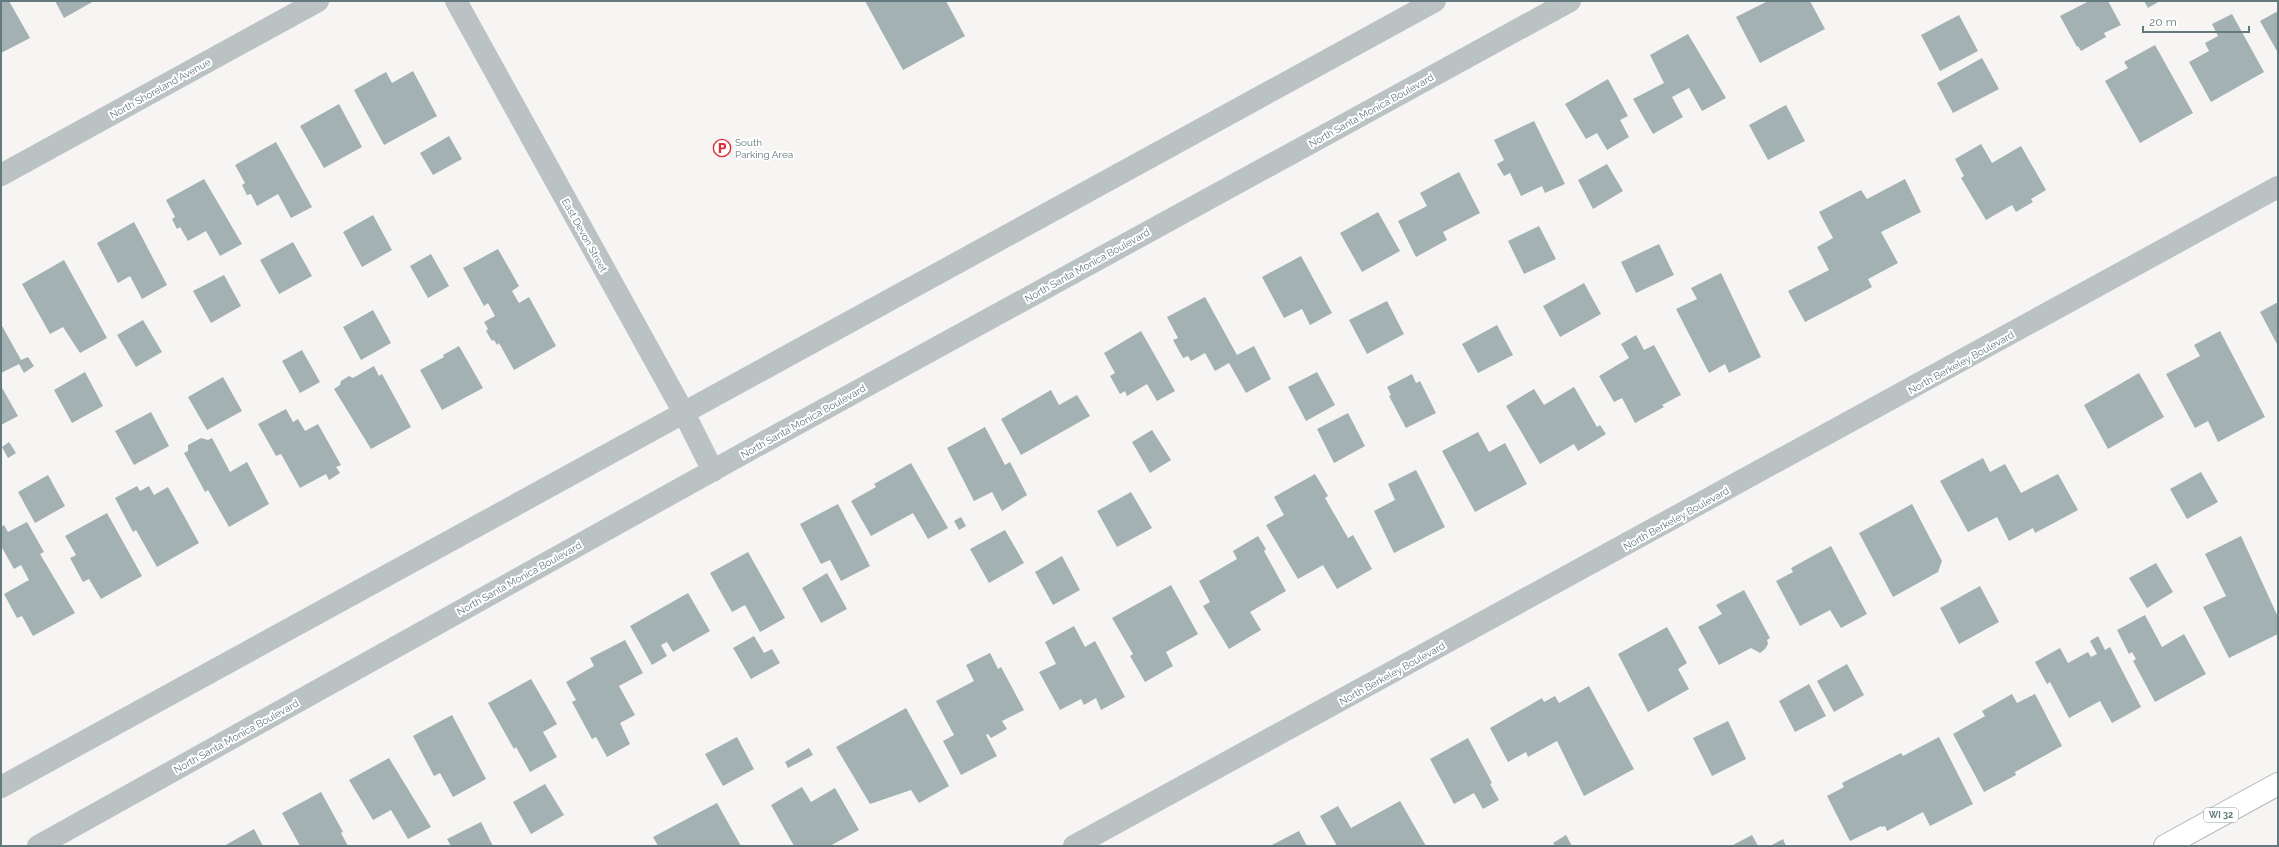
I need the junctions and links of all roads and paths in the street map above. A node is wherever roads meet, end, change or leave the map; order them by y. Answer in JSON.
{"nodes":[{"id":1,"x":318,"y":1,"type":"edge"},
{"id":2,"x":456,"y":1,"type":"edge"},
{"id":3,"x":1435,"y":1,"type":"edge"},
{"id":4,"x":1570,"y":1,"type":"edge"},
{"id":5,"x":1,"y":175,"type":"edge"},
{"id":6,"x":2278,"y":187,"type":"edge"},
{"id":7,"x":684,"y":413,"type":"junction"},
{"id":8,"x":713,"y":471,"type":"junction"},
{"id":9,"x":2278,"y":784,"type":"edge"},
{"id":10,"x":1,"y":787,"type":"edge"},
{"id":11,"x":38,"y":846,"type":"edge"},
{"id":12,"x":1074,"y":846,"type":"edge"},
{"id":13,"x":2165,"y":846,"type":"edge"}],
"edges":[{"from":1,"to":5,"type":"street","name":"North Shoreland Avenue"},
{"from":2,"to":7,"type":"street","name":"East Devon Street"},
{"from":3,"to":7,"type":"street"},
{"from":4,"to":8,"type":"street","name":"North Santa Monica Boulevard"},
{"from":6,"to":12,"type":"street","name":"North Berkeley Boulevard"},
{"from":7,"to":8,"type":"street","name":"East Devon Street"},
{"from":7,"to":10,"type":"street"},
{"from":8,"to":11,"type":"street","name":"North Santa Monica Boulevard"},
{"from":9,"to":13,"type":"main road","number":"WI 32"}]}
